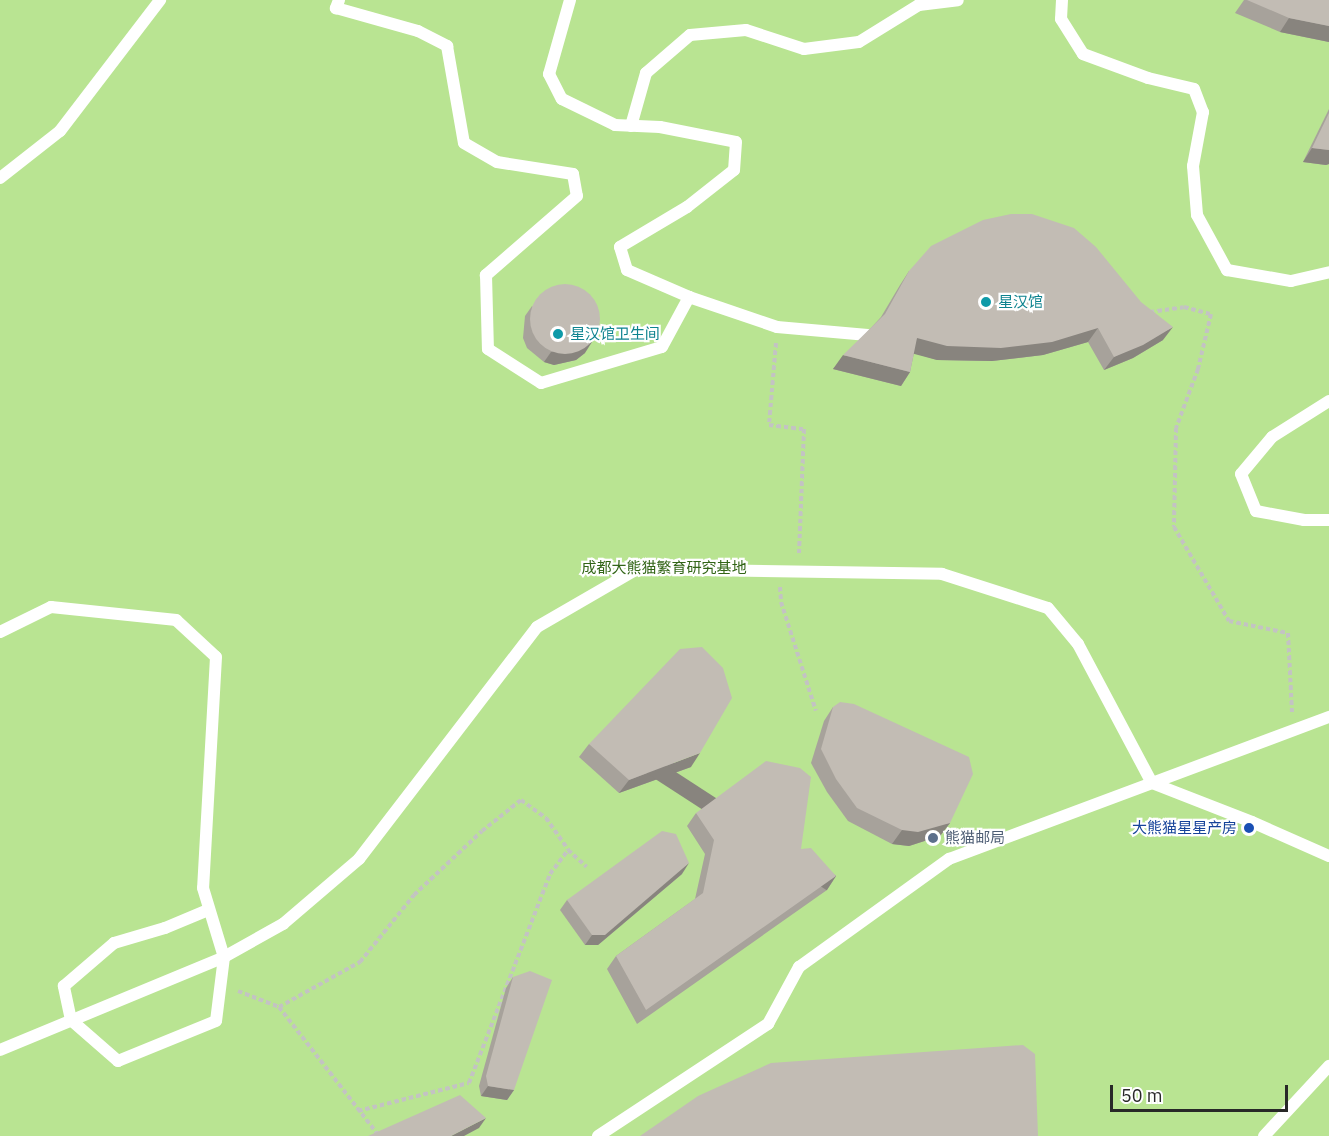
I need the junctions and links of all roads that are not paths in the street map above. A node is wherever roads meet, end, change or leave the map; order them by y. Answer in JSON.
{"nodes":[{"id":1,"x":160,"y":0,"type":"edge"},
{"id":2,"x":339,"y":0,"type":"edge"},
{"id":3,"x":570,"y":0,"type":"edge"},
{"id":4,"x":958,"y":0,"type":"edge"},
{"id":5,"x":1062,"y":0,"type":"edge"},
{"id":6,"x":631,"y":126,"type":"junction"},
{"id":7,"x":0,"y":178,"type":"edge"},
{"id":8,"x":1329,"y":272,"type":"edge"},
{"id":9,"x":689,"y":297,"type":"junction"},
{"id":10,"x":868,"y":334,"type":"edge"},
{"id":11,"x":1329,"y":401,"type":"edge"},
{"id":12,"x":1329,"y":520,"type":"edge"},
{"id":13,"x":0,"y":632,"type":"edge"},
{"id":14,"x":1329,"y":717,"type":"edge"},
{"id":15,"x":1152,"y":783,"type":"junction"},
{"id":16,"x":1329,"y":856,"type":"edge"},
{"id":17,"x":208,"y":910,"type":"junction"},
{"id":18,"x":224,"y":957,"type":"junction"},
{"id":19,"x":71,"y":1020,"type":"junction"},
{"id":20,"x":0,"y":1050,"type":"edge"},
{"id":21,"x":1329,"y":1066,"type":"edge"},
{"id":22,"x":598,"y":1136,"type":"edge"},
{"id":23,"x":1264,"y":1136,"type":"edge"}],
"edges":[{"from":1,"to":7,"type":"lane"},
{"from":2,"to":9,"type":"lane"},
{"from":3,"to":6,"type":"lane"},
{"from":4,"to":6,"type":"lane"},
{"from":5,"to":8,"type":"lane"},
{"from":6,"to":9,"type":"lane"},
{"from":9,"to":10,"type":"lane"},
{"from":11,"to":12,"type":"lane"},
{"from":13,"to":17,"type":"lane"},
{"from":14,"to":15,"type":"lane"},
{"from":15,"to":16,"type":"lane"},
{"from":15,"to":18,"type":"lane"},
{"from":15,"to":22,"type":"lane"},
{"from":17,"to":18,"type":"lane"},
{"from":17,"to":19,"type":"lane"},
{"from":18,"to":19,"type":"lane"},
{"from":18,"to":19,"type":"lane"},
{"from":19,"to":20,"type":"lane"},
{"from":21,"to":23,"type":"lane"}]}
